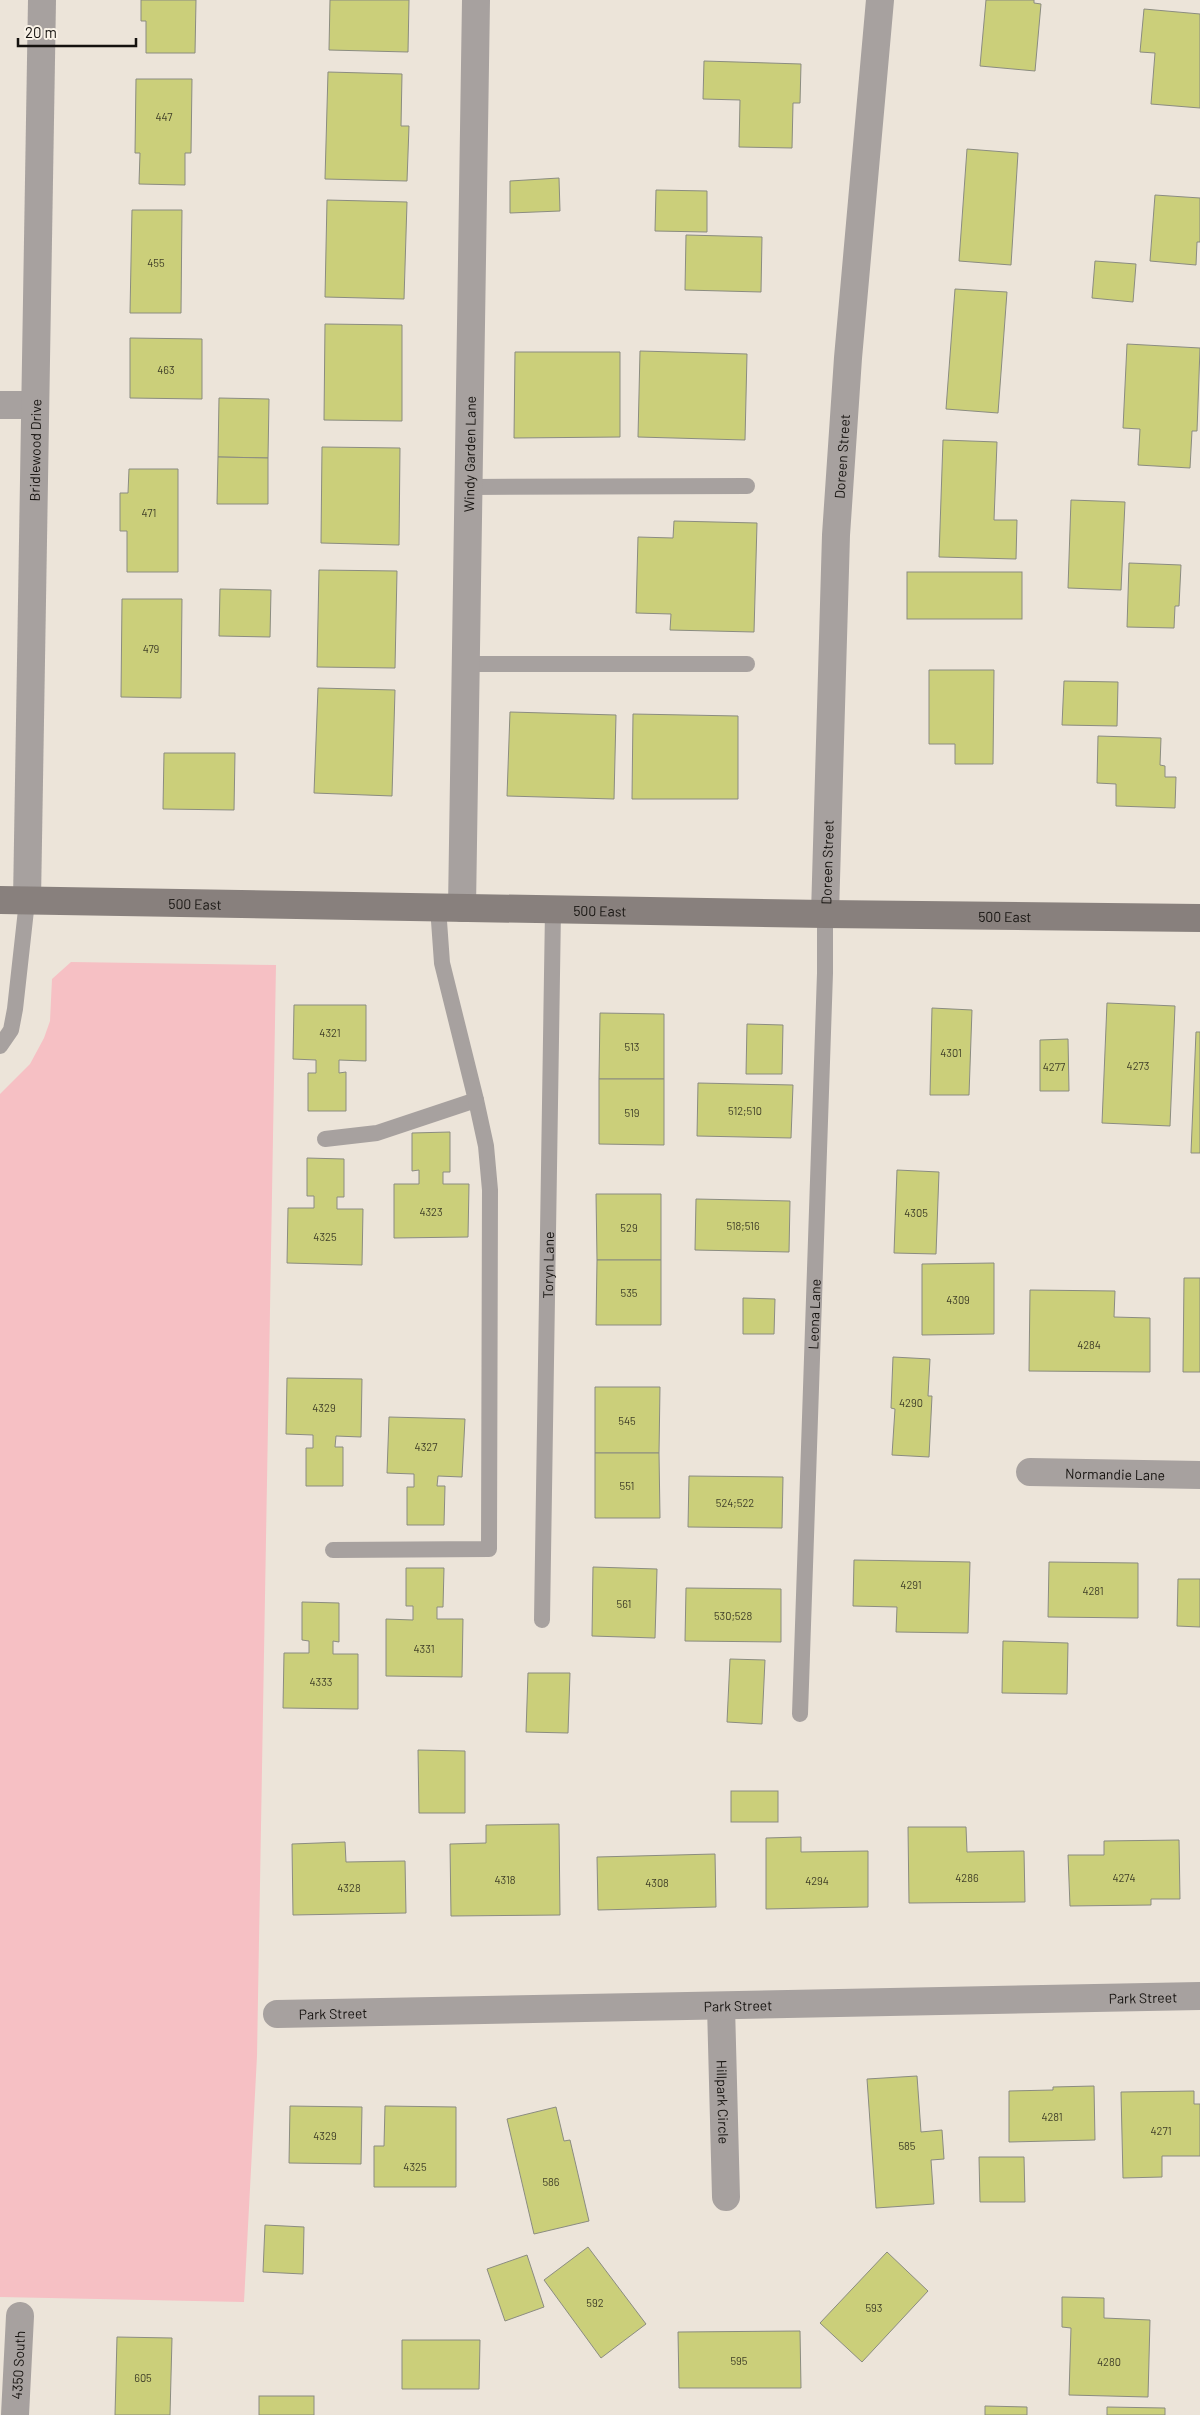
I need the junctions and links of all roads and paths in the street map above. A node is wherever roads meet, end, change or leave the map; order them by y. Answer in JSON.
{"nodes":[{"id":1,"x":42,"y":0,"type":"edge"},
{"id":2,"x":476,"y":0,"type":"edge"},
{"id":3,"x":880,"y":0,"type":"edge"},
{"id":4,"x":0,"y":405,"type":"edge"},
{"id":5,"x":35,"y":405,"type":"junction"},
{"id":6,"x":747,"y":486,"type":"dead end"},
{"id":7,"x":469,"y":487,"type":"junction"},
{"id":8,"x":467,"y":664,"type":"junction"},
{"id":9,"x":747,"y":664,"type":"dead end"},
{"id":10,"x":0,"y":900,"type":"edge"},
{"id":11,"x":27,"y":901,"type":"junction"},
{"id":12,"x":450,"y":908,"type":"junction"},
{"id":13,"x":553,"y":910,"type":"junction"},
{"id":14,"x":825,"y":914,"type":"junction"},
{"id":15,"x":1200,"y":918,"type":"edge"},
{"id":16,"x":0,"y":1046,"type":"edge"},
{"id":17,"x":476,"y":1100,"type":"junction"},
{"id":18,"x":325,"y":1139,"type":"dead end"},
{"id":19,"x":1030,"y":1472,"type":"dead end"},
{"id":20,"x":1200,"y":1475,"type":"edge"},
{"id":21,"x":333,"y":1550,"type":"dead end"},
{"id":22,"x":542,"y":1620,"type":"dead end"},
{"id":23,"x":800,"y":1714,"type":"dead end"},
{"id":24,"x":1200,"y":1996,"type":"edge"},
{"id":25,"x":721,"y":2006,"type":"junction"},
{"id":26,"x":277,"y":2014,"type":"dead end"},
{"id":27,"x":726,"y":2198,"type":"dead end"},
{"id":28,"x":20,"y":2316,"type":"dead end"},
{"id":29,"x":15,"y":2415,"type":"edge"}],
"edges":[{"from":1,"to":5,"type":"street","name":"Bridlewood Drive"},
{"from":2,"to":7,"type":"street","name":"Windy Garden Lane"},
{"from":3,"to":14,"type":"street","name":"Doreen Street"},
{"from":4,"to":5,"type":"street"},
{"from":5,"to":11,"type":"street","name":"Bridlewood Drive"},
{"from":6,"to":7,"type":"lane"},
{"from":7,"to":8,"type":"street","name":"Windy Garden Lane"},
{"from":8,"to":9,"type":"lane"},
{"from":8,"to":12,"type":"street","name":"Windy Garden Lane"},
{"from":10,"to":11,"type":"street","name":"500 East"},
{"from":11,"to":12,"type":"street","name":"500 East"},
{"from":11,"to":16,"type":"lane"},
{"from":12,"to":13,"type":"street","name":"500 East"},
{"from":12,"to":17,"type":"lane"},
{"from":13,"to":14,"type":"street","name":"500 East"},
{"from":13,"to":22,"type":"lane","name":"Toryn Lane"},
{"from":14,"to":15,"type":"street","name":"500 East"},
{"from":14,"to":23,"type":"lane","name":"Leona Lane"},
{"from":17,"to":18,"type":"lane"},
{"from":17,"to":21,"type":"lane"},
{"from":19,"to":20,"type":"street","name":"Normandie Lane"},
{"from":24,"to":25,"type":"street","name":"Park Street"},
{"from":25,"to":26,"type":"street","name":"Park Street"},
{"from":25,"to":27,"type":"street","name":"Hillpark Circle"},
{"from":28,"to":29,"type":"street","name":"4350 South"}]}
